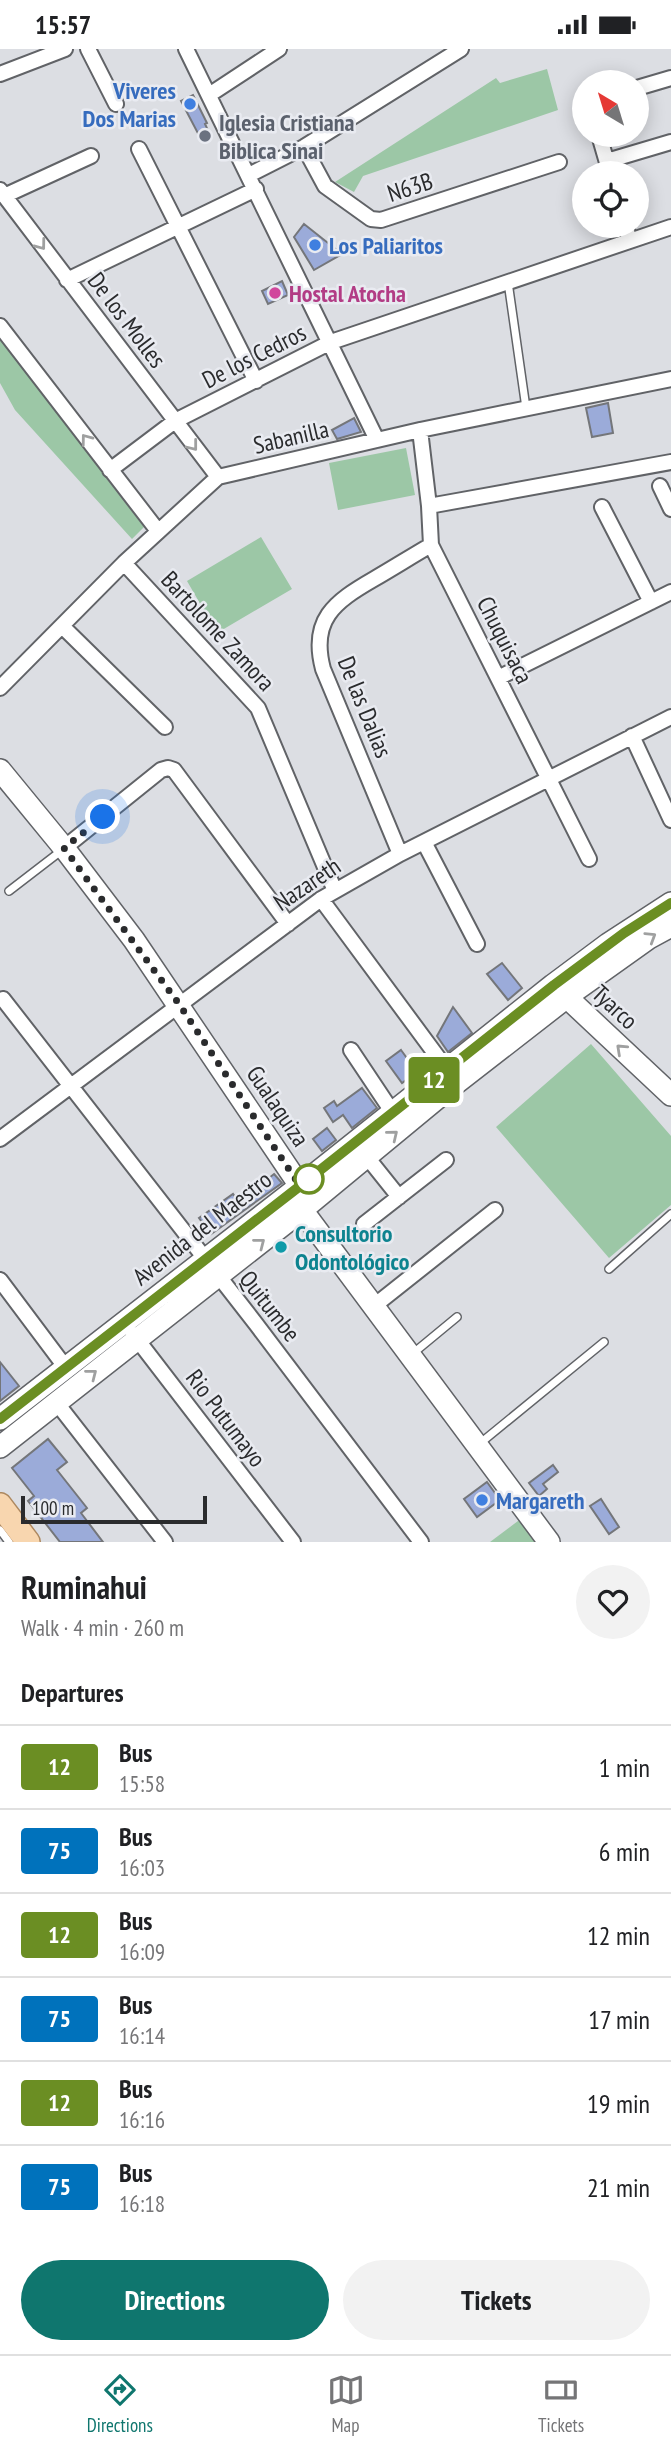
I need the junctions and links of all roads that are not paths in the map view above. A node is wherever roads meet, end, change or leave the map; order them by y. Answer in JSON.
{"nodes":[{"id":1,"x":65,"y":49,"type":"edge"},
{"id":2,"x":88,"y":49,"type":"edge"},
{"id":3,"x":186,"y":49,"type":"edge"},
{"id":4,"x":279,"y":49,"type":"edge"},
{"id":5,"x":461,"y":49,"type":"edge"},
{"id":6,"x":0,"y":74,"type":"edge"},
{"id":7,"x":671,"y":78,"type":"edge"},
{"id":8,"x":649,"y":84,"type":"edge"},
{"id":9,"x":209,"y":95,"type":"junction"},
{"id":10,"x":116,"y":104,"type":"dead end"},
{"id":11,"x":671,"y":142,"type":"edge"},
{"id":12,"x":304,"y":147,"type":"junction"},
{"id":13,"x":139,"y":149,"type":"dead end"},
{"id":14,"x":91,"y":156,"type":"dead end"},
{"id":15,"x":624,"y":161,"type":"edge"},
{"id":16,"x":559,"y":162,"type":"dead end"},
{"id":17,"x":249,"y":175,"type":"junction"},
{"id":18,"x":256,"y":189,"type":"junction"},
{"id":19,"x":2,"y":193,"type":"edge"},
{"id":20,"x":177,"y":226,"type":"junction"},
{"id":21,"x":671,"y":227,"type":"edge"},
{"id":22,"x":649,"y":230,"type":"edge"},
{"id":23,"x":615,"y":238,"type":"edge"},
{"id":24,"x":67,"y":280,"type":"junction"},
{"id":25,"x":508,"y":282,"type":"junction"},
{"id":26,"x":0,"y":326,"type":"edge"},
{"id":27,"x":331,"y":342,"type":"junction"},
{"id":28,"x":671,"y":379,"type":"edge"},
{"id":29,"x":256,"y":381,"type":"junction"},
{"id":30,"x":526,"y":409,"type":"junction"},
{"id":31,"x":174,"y":421,"type":"junction"},
{"id":32,"x":420,"y":431,"type":"junction"},
{"id":33,"x":377,"y":440,"type":"junction"},
{"id":34,"x":671,"y":461,"type":"edge"},
{"id":35,"x":110,"y":470,"type":"junction"},
{"id":36,"x":218,"y":477,"type":"junction"},
{"id":37,"x":660,"y":486,"type":"dead end"},
{"id":38,"x":429,"y":506,"type":"junction"},
{"id":39,"x":602,"y":507,"type":"dead end"},
{"id":40,"x":671,"y":509,"type":"edge"},
{"id":41,"x":158,"y":531,"type":"junction"},
{"id":42,"x":431,"y":545,"type":"junction"},
{"id":43,"x":124,"y":563,"type":"junction"},
{"id":44,"x":671,"y":592,"type":"edge"},
{"id":45,"x":651,"y":602,"type":"junction"},
{"id":46,"x":62,"y":626,"type":"junction"},
{"id":47,"x":498,"y":678,"type":"junction"},
{"id":48,"x":0,"y":688,"type":"edge"},
{"id":49,"x":671,"y":717,"type":"edge"},
{"id":50,"x":165,"y":727,"type":"dead end"},
{"id":51,"x":632,"y":736,"type":"junction"},
{"id":52,"x":0,"y":770,"type":"edge"},
{"id":53,"x":549,"y":778,"type":"junction"},
{"id":54,"x":671,"y":820,"type":"edge"},
{"id":55,"x":424,"y":842,"type":"junction"},
{"id":56,"x":64,"y":848,"type":"junction"},
{"id":57,"x":400,"y":854,"type":"junction"},
{"id":58,"x":589,"y":859,"type":"dead end"},
{"id":59,"x":9,"y":891,"type":"dead end"},
{"id":60,"x":335,"y":891,"type":"junction"},
{"id":61,"x":321,"y":899,"type":"junction"},
{"id":62,"x":671,"y":903,"type":"edge"},
{"id":63,"x":288,"y":924,"type":"junction"},
{"id":64,"x":671,"y":926,"type":"edge"},
{"id":65,"x":477,"y":944,"type":"dead end"},
{"id":66,"x":614,"y":952,"type":"junction"},
{"id":67,"x":560,"y":991,"type":"junction"},
{"id":68,"x":3,"y":999,"type":"dead end"},
{"id":69,"x":179,"y":1004,"type":"junction"},
{"id":70,"x":351,"y":1050,"type":"dead end"},
{"id":71,"x":452,"y":1077,"type":"junction"},
{"id":72,"x":70,"y":1087,"type":"junction"},
{"id":73,"x":671,"y":1095,"type":"edge"},
{"id":74,"x":393,"y":1113,"type":"junction"},
{"id":75,"x":0,"y":1139,"type":"edge"},
{"id":76,"x":367,"y":1157,"type":"junction"},
{"id":77,"x":446,"y":1160,"type":"dead end"},
{"id":78,"x":300,"y":1186,"type":"junction"},
{"id":79,"x":399,"y":1197,"type":"junction"},
{"id":80,"x":302,"y":1210,"type":"junction"},
{"id":81,"x":495,"y":1210,"type":"dead end"},
{"id":82,"x":671,"y":1214,"type":"edge"},
{"id":83,"x":365,"y":1224,"type":"dead end"},
{"id":84,"x":211,"y":1268,"type":"junction"},
{"id":85,"x":609,"y":1269,"type":"dead end"},
{"id":86,"x":0,"y":1280,"type":"edge"},
{"id":87,"x":374,"y":1306,"type":"junction"},
{"id":88,"x":457,"y":1317,"type":"dead end"},
{"id":89,"x":124,"y":1322,"type":"junction"},
{"id":90,"x":137,"y":1338,"type":"junction"},
{"id":91,"x":604,"y":1342,"type":"dead end"},
{"id":92,"x":411,"y":1355,"type":"junction"},
{"id":93,"x":66,"y":1368,"type":"junction"},
{"id":94,"x":56,"y":1402,"type":"junction"},
{"id":95,"x":0,"y":1419,"type":"edge"},
{"id":96,"x":478,"y":1446,"type":"junction"},
{"id":97,"x":0,"y":1447,"type":"edge"},
{"id":98,"x":0,"y":1506,"type":"edge"},
{"id":99,"x":0,"y":1518,"type":"edge"},
{"id":100,"x":0,"y":1530,"type":"edge"},
{"id":101,"x":9,"y":1542,"type":"edge"},
{"id":102,"x":19,"y":1542,"type":"edge"},
{"id":103,"x":28,"y":1542,"type":"edge"},
{"id":104,"x":165,"y":1542,"type":"edge"},
{"id":105,"x":293,"y":1542,"type":"edge"},
{"id":106,"x":421,"y":1542,"type":"edge"},
{"id":107,"x":549,"y":1542,"type":"edge"}],
"edges":[{"from":1,"to":6,"type":"street"},
{"from":2,"to":10,"type":"street"},
{"from":3,"to":9,"type":"street"},
{"from":4,"to":9,"type":"street"},
{"from":5,"to":12,"type":"street"},
{"from":7,"to":8,"type":"street"},
{"from":9,"to":17,"type":"street"},
{"from":11,"to":15,"type":"street"},
{"from":12,"to":16,"type":"street","name":"N63B"},
{"from":12,"to":17,"type":"street"},
{"from":13,"to":20,"type":"street"},
{"from":14,"to":19,"type":"street"},
{"from":17,"to":18,"type":"street"},
{"from":18,"to":20,"type":"street"},
{"from":18,"to":27,"type":"street"},
{"from":19,"to":24,"type":"street","name":"De los Molles","one_way":true},
{"from":20,"to":24,"type":"street"},
{"from":20,"to":29,"type":"street"},
{"from":21,"to":22,"type":"street","name":"De los Cedros"},
{"from":23,"to":25,"type":"street","name":"De los Cedros"},
{"from":24,"to":31,"type":"street","name":"De los Molles"},
{"from":25,"to":27,"type":"street","name":"De los Cedros"},
{"from":25,"to":30,"type":"lane"},
{"from":35,"to":26,"type":"street","one_way":true},
{"from":27,"to":29,"type":"street","name":"De los Cedros"},
{"from":27,"to":33,"type":"street"},
{"from":28,"to":30,"type":"street","name":"Sabanilla"},
{"from":29,"to":31,"type":"street","name":"De los Cedros"},
{"from":30,"to":32,"type":"street","name":"Sabanilla"},
{"from":31,"to":35,"type":"street","name":"De los Cedros"},
{"from":31,"to":36,"type":"street","name":"De los Molles","one_way":true},
{"from":32,"to":33,"type":"street","name":"Sabanilla"},
{"from":32,"to":38,"type":"street","name":"Chuquisaca"},
{"from":33,"to":36,"type":"street","name":"Sabanilla"},
{"from":34,"to":38,"type":"street"},
{"from":35,"to":41,"type":"street"},
{"from":36,"to":41,"type":"street","name":"Sabanilla"},
{"from":37,"to":40,"type":"street"},
{"from":38,"to":42,"type":"street","name":"Chuquisaca"},
{"from":39,"to":45,"type":"street"},
{"from":41,"to":43,"type":"street","name":"Sabanilla"},
{"from":42,"to":47,"type":"street","name":"Chuquisaca"},
{"from":42,"to":57,"type":"street","name":"De las Dalias"},
{"from":43,"to":46,"type":"street","name":"Sabanilla"},
{"from":43,"to":60,"type":"street","name":"Bartolome Zamora"},
{"from":44,"to":45,"type":"street"},
{"from":45,"to":47,"type":"street"},
{"from":46,"to":48,"type":"street","name":"Sabanilla"},
{"from":46,"to":50,"type":"street"},
{"from":47,"to":53,"type":"street","name":"Chuquisaca"},
{"from":49,"to":51,"type":"street","name":"Nazareth"},
{"from":51,"to":53,"type":"street","name":"Nazareth"},
{"from":51,"to":54,"type":"street"},
{"from":52,"to":56,"type":"main road","name":"Gualaquiza"},
{"from":53,"to":55,"type":"street","name":"Nazareth"},
{"from":53,"to":58,"type":"street","name":"Chuquisaca"},
{"from":55,"to":57,"type":"street","name":"Nazareth"},
{"from":55,"to":65,"type":"street"},
{"from":56,"to":59,"type":"lane"},
{"from":56,"to":63,"type":"street"},
{"from":56,"to":69,"type":"main road","name":"Gualaquiza"},
{"from":57,"to":60,"type":"street","name":"Nazareth"},
{"from":60,"to":61,"type":"street","name":"Nazareth"},
{"from":61,"to":63,"type":"street","name":"Nazareth"},
{"from":61,"to":71,"type":"street"},
{"from":62,"to":66,"type":"main road","name":"Avenida del Maestro"},
{"from":63,"to":69,"type":"street","name":"Nazareth"},
{"from":66,"to":64,"type":"main road","name":"Avenida del Maestro","one_way":true},
{"from":66,"to":67,"type":"main road","name":"Avenida del Maestro"},
{"from":67,"to":71,"type":"main road","name":"Avenida del Maestro"},
{"from":73,"to":67,"type":"main road","name":"Tyarco","one_way":true},
{"from":68,"to":72,"type":"street","name":"Quitumbe"},
{"from":69,"to":72,"type":"street","name":"Nazareth"},
{"from":69,"to":78,"type":"main road","name":"Gualaquiza"},
{"from":70,"to":74,"type":"street"},
{"from":71,"to":74,"type":"main road","name":"Avenida del Maestro"},
{"from":76,"to":71,"type":"main road","name":"Avenida del Maestro","one_way":true},
{"from":72,"to":75,"type":"street","name":"Nazareth"},
{"from":72,"to":84,"type":"street","name":"Quitumbe"},
{"from":74,"to":78,"type":"main road","name":"Avenida del Maestro"},
{"from":76,"to":79,"type":"street"},
{"from":76,"to":80,"type":"main road","name":"Avenida del Maestro"},
{"from":77,"to":79,"type":"street"},
{"from":78,"to":80,"type":"main road","name":"Gualaquiza"},
{"from":78,"to":84,"type":"main road","name":"Avenida del Maestro"},
{"from":79,"to":83,"type":"street"},
{"from":84,"to":80,"type":"main road","name":"Avenida del Maestro","one_way":true},
{"from":80,"to":87,"type":"main road"},
{"from":81,"to":87,"type":"street"},
{"from":82,"to":85,"type":"lane"},
{"from":84,"to":89,"type":"main road","name":"Avenida del Maestro"},
{"from":84,"to":90,"type":"main road","name":"Avenida del Maestro"},
{"from":84,"to":106,"type":"street","name":"Quitumbe"},
{"from":86,"to":93,"type":"street"},
{"from":87,"to":92,"type":"main road"},
{"from":88,"to":92,"type":"lane"},
{"from":89,"to":90,"type":"street","name":"Rio Putumayo"},
{"from":89,"to":93,"type":"main road","name":"Avenida del Maestro"},
{"from":94,"to":90,"type":"main road","name":"Avenida del Maestro","one_way":true},
{"from":90,"to":105,"type":"street","name":"Rio Putumayo"},
{"from":91,"to":96,"type":"lane"},
{"from":92,"to":96,"type":"main road"},
{"from":93,"to":95,"type":"main road","name":"Avenida del Maestro"},
{"from":94,"to":97,"type":"main road","name":"Avenida del Maestro"},
{"from":94,"to":104,"type":"street"},
{"from":96,"to":107,"type":"main road"},
{"from":98,"to":103,"type":"main road"},
{"from":99,"to":102,"type":"lane"},
{"from":100,"to":101,"type":"lane"}]}
